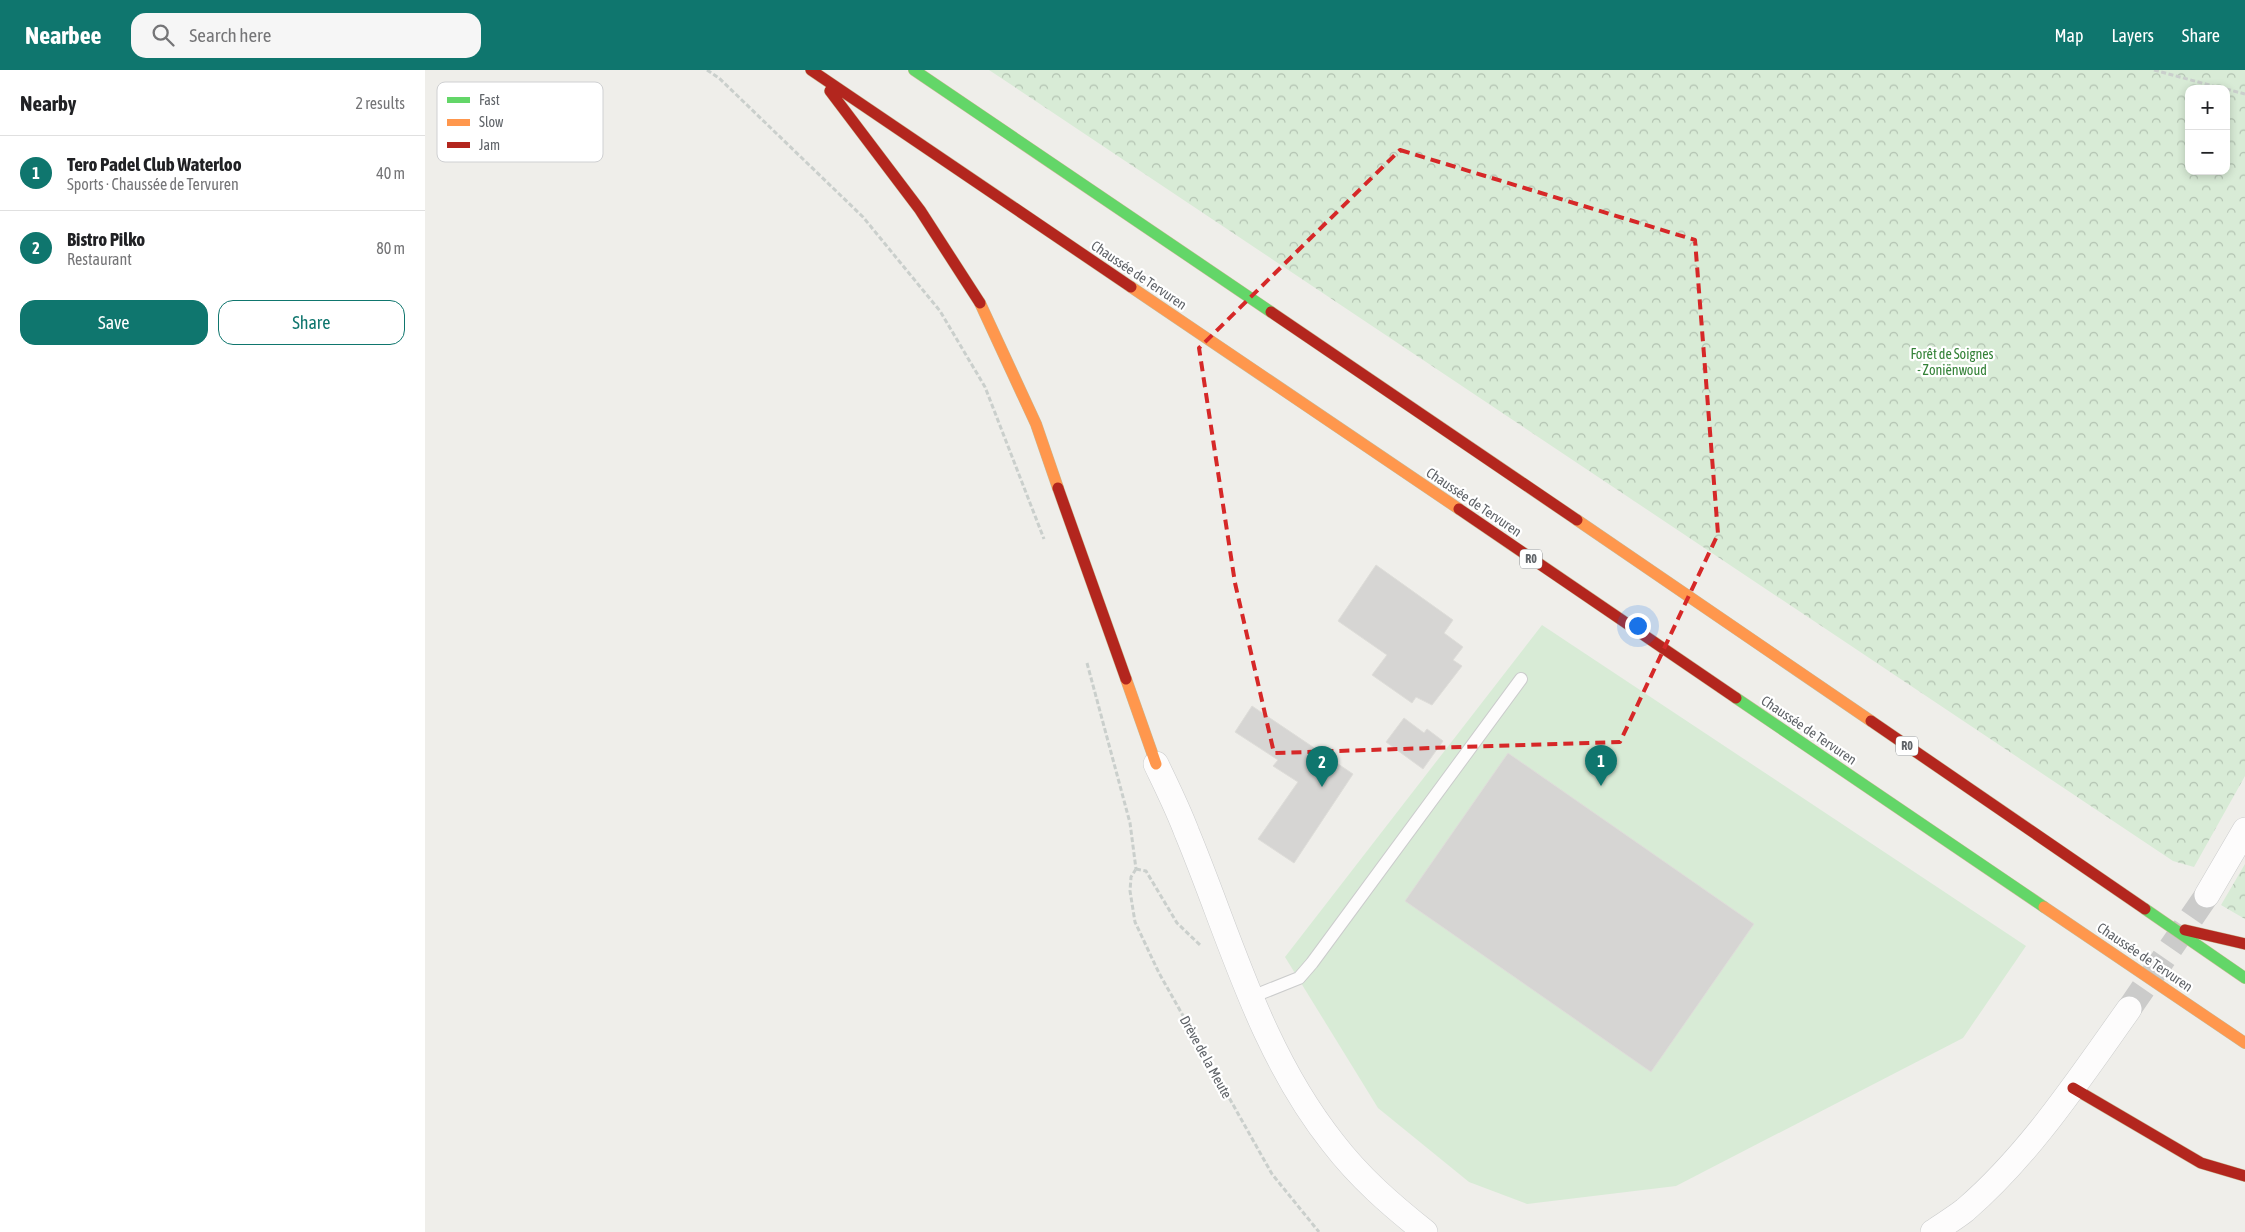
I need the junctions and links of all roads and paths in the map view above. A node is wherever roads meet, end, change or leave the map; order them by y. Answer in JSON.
{"nodes":[{"id":1,"x":707,"y":70,"type":"edge"},
{"id":2,"x":914,"y":70,"type":"edge"},
{"id":3,"x":2154,"y":70,"type":"edge"},
{"id":4,"x":815,"y":72,"type":"edge"},
{"id":5,"x":2210,"y":85,"type":"edge"},
{"id":6,"x":2230,"y":90,"type":"edge"},
{"id":7,"x":2245,"y":94,"type":"edge"},
{"id":8,"x":1046,"y":545,"type":"dead end"},
{"id":9,"x":1086,"y":656,"type":"dead end"},
{"id":10,"x":1521,"y":679,"type":"dead end"},
{"id":11,"x":1156,"y":764,"type":"joint"},
{"id":12,"x":2245,"y":830,"type":"edge"},
{"id":13,"x":1137,"y":869,"type":"junction"},
{"id":14,"x":2207,"y":895,"type":"tunnel mouth"},
{"id":15,"x":2171,"y":927,"type":"junction"},
{"id":16,"x":2245,"y":944,"type":"edge"},
{"id":17,"x":1236,"y":965,"type":"junction"},
{"id":18,"x":2245,"y":978,"type":"edge"},
{"id":19,"x":1249,"y":998,"type":"junction"},
{"id":20,"x":2129,"y":1009,"type":"tunnel mouth"},
{"id":21,"x":2245,"y":1043,"type":"edge"},
{"id":22,"x":2073,"y":1088,"type":"junction"},
{"id":23,"x":2245,"y":1176,"type":"edge"},
{"id":24,"x":1319,"y":1232,"type":"edge"},
{"id":25,"x":1425,"y":1232,"type":"edge"},
{"id":26,"x":1933,"y":1232,"type":"edge"}],
"edges":[{"from":1,"to":8,"type":"path"},
{"from":2,"to":15,"type":"highway","number":"R0"},
{"from":3,"to":5,"type":"path"},
{"from":4,"to":11,"type":"highway"},
{"from":4,"to":21,"type":"highway","name":"Chaussée de Tervuren","number":"R0"},
{"from":6,"to":7,"type":"path"},
{"from":9,"to":13,"type":"path"},
{"from":10,"to":19,"type":"lane"},
{"from":11,"to":17,"type":"street"},
{"from":12,"to":14,"type":"street"},
{"from":13,"to":17,"type":"path"},
{"from":13,"to":24,"type":"path","name":"Drève de la Meute"},
{"from":15,"to":16,"type":"highway"},
{"from":15,"to":18,"type":"highway","number":"R0"},
{"from":17,"to":19,"type":"street"},
{"from":19,"to":25,"type":"street"},
{"from":20,"to":22,"type":"street"},
{"from":22,"to":23,"type":"highway"},
{"from":22,"to":26,"type":"street"}]}
